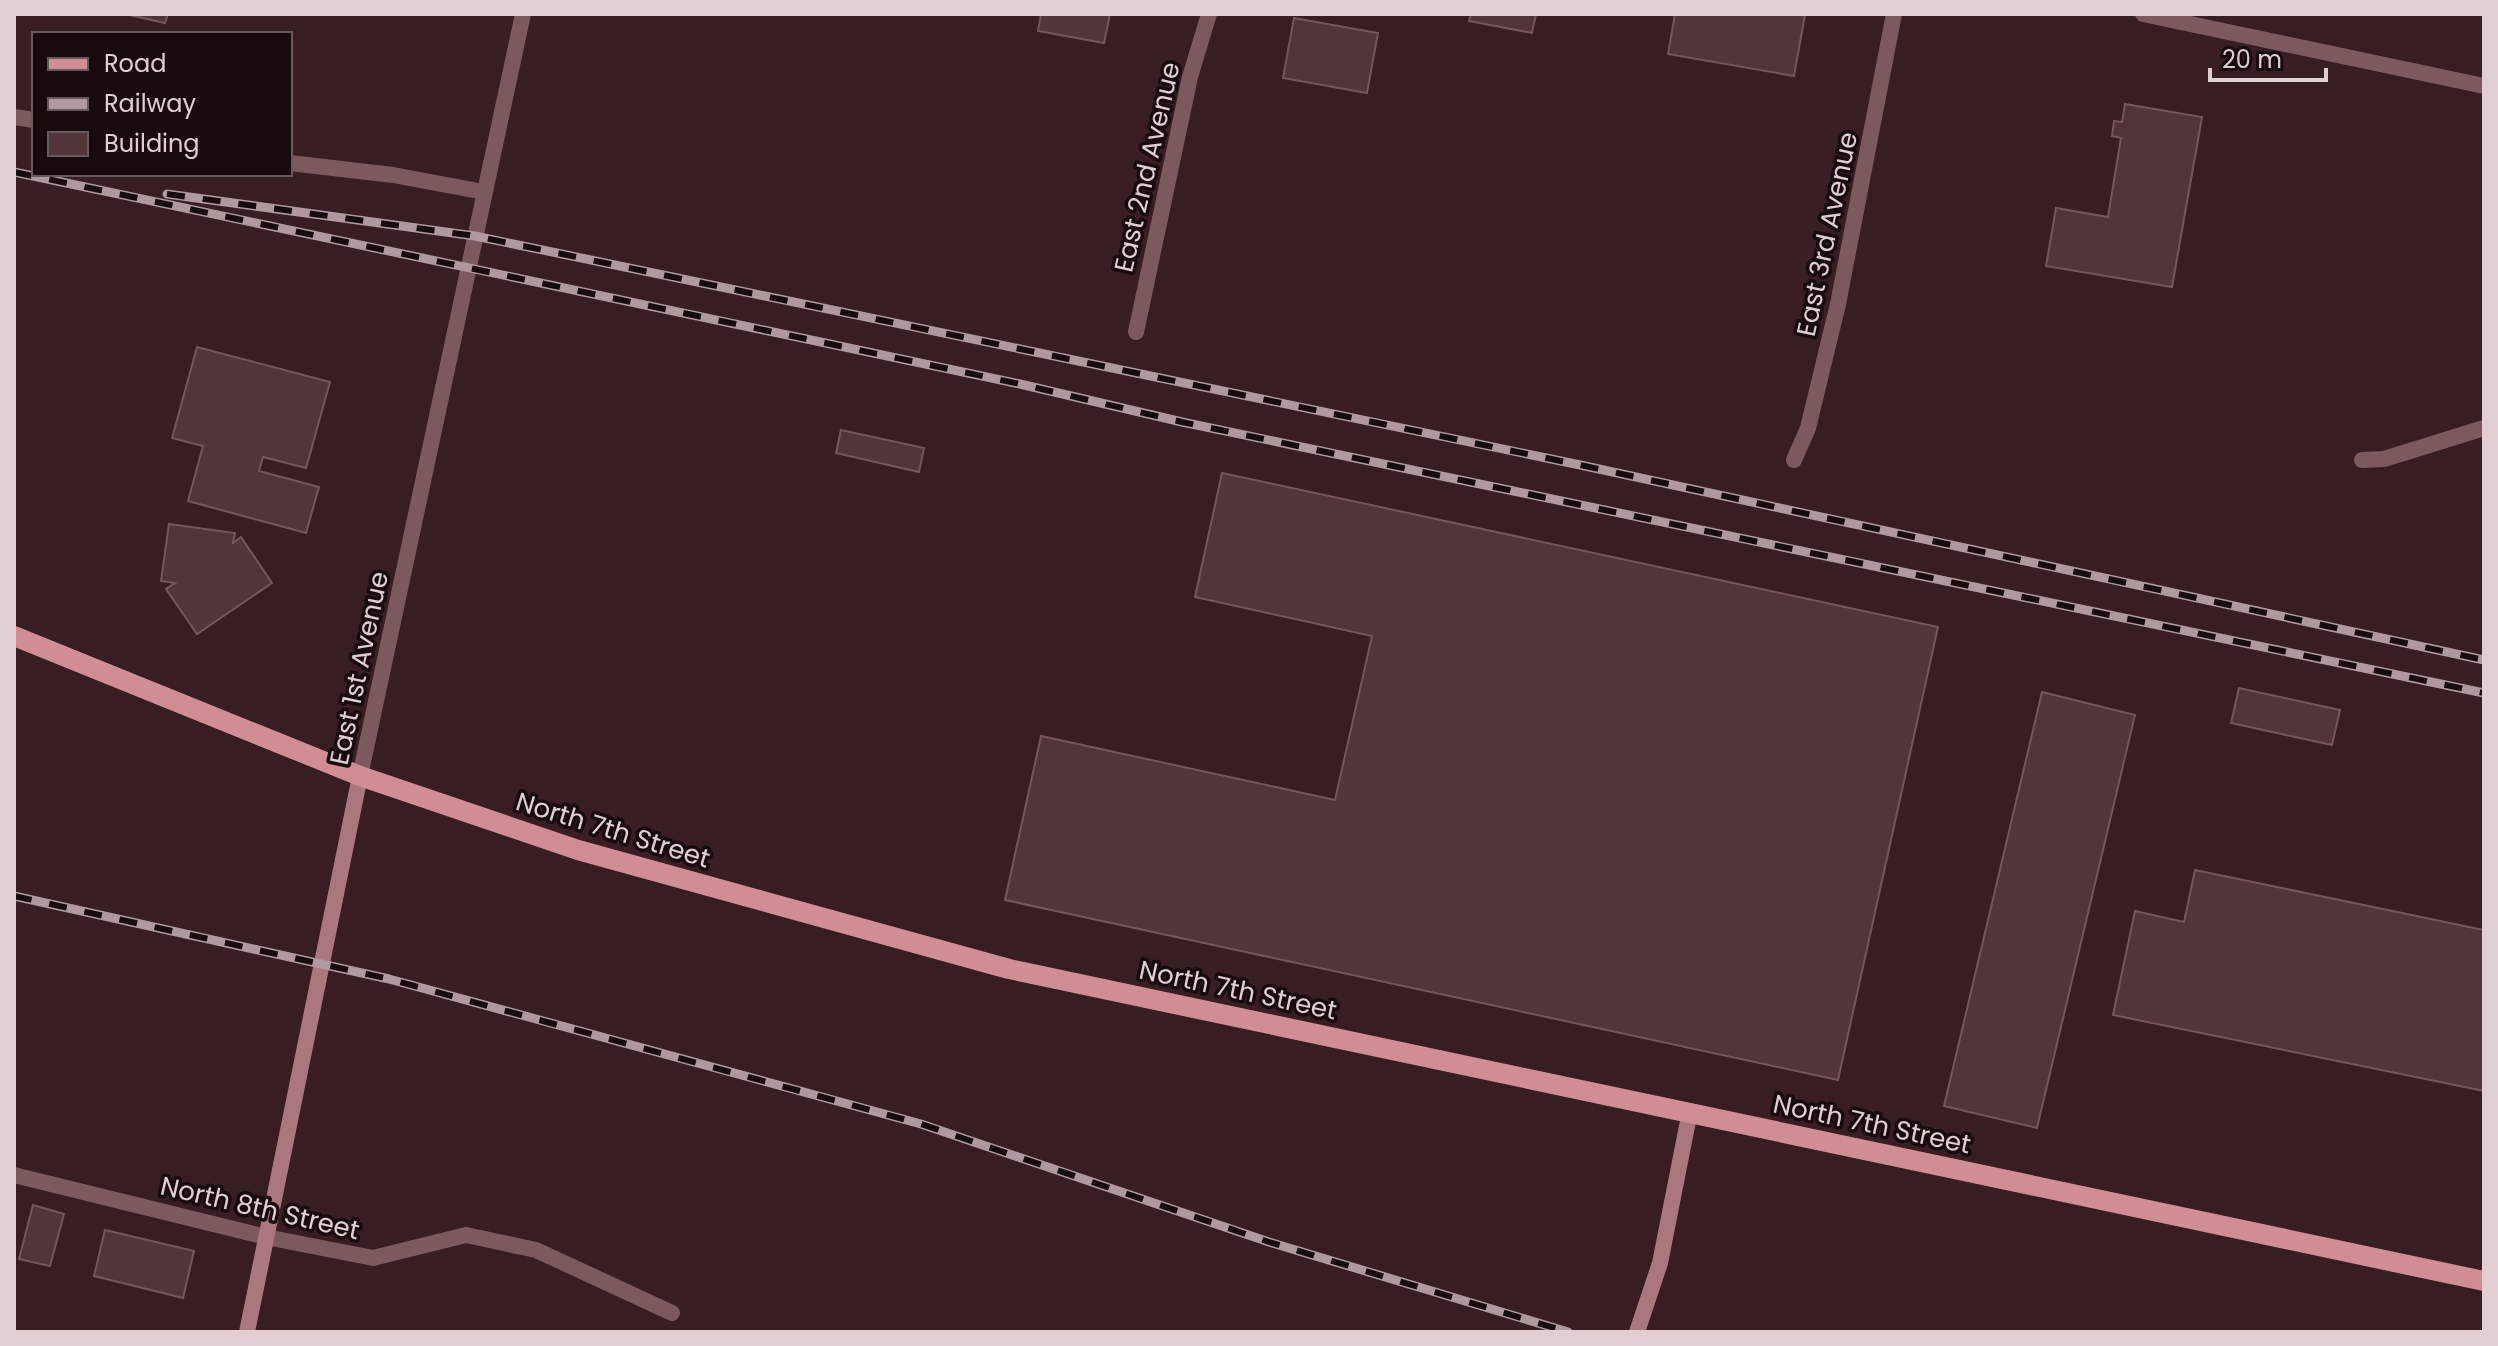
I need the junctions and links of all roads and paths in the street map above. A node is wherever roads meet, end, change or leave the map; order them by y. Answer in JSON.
{"nodes":[{"id":1,"x":523,"y":14,"type":"edge"},
{"id":2,"x":1209,"y":14,"type":"edge"},
{"id":3,"x":1894,"y":14,"type":"edge"},
{"id":4,"x":2143,"y":14,"type":"edge"},
{"id":5,"x":2484,"y":86,"type":"edge"},
{"id":6,"x":292,"y":163,"type":"edge"},
{"id":7,"x":484,"y":192,"type":"junction"},
{"id":8,"x":1136,"y":332,"type":"dead end"},
{"id":9,"x":2484,"y":428,"type":"edge"},
{"id":10,"x":1794,"y":460,"type":"dead end"},
{"id":11,"x":2362,"y":460,"type":"dead end"},
{"id":12,"x":14,"y":636,"type":"edge"},
{"id":13,"x":360,"y":776,"type":"junction"},
{"id":14,"x":1690,"y":1111,"type":"junction"},
{"id":15,"x":14,"y":1175,"type":"edge"},
{"id":16,"x":266,"y":1237,"type":"junction"},
{"id":17,"x":2484,"y":1281,"type":"edge"},
{"id":18,"x":672,"y":1313,"type":"dead end"},
{"id":19,"x":247,"y":1332,"type":"edge"},
{"id":20,"x":1637,"y":1332,"type":"edge"}],
"edges":[{"from":1,"to":7,"type":"street","name":"East 1st Avenue"},
{"from":2,"to":8,"type":"street","name":"East 2nd Avenue"},
{"from":3,"to":10,"type":"street","name":"East 3rd Avenue"},
{"from":4,"to":5,"type":"street"},
{"from":6,"to":7,"type":"street"},
{"from":7,"to":13,"type":"street","name":"East 1st Avenue"},
{"from":9,"to":11,"type":"street"},
{"from":12,"to":13,"type":"main road","name":"North 7th Street"},
{"from":13,"to":14,"type":"main road","name":"North 7th Street"},
{"from":13,"to":16,"type":"street","name":"East 1st Avenue"},
{"from":14,"to":17,"type":"main road","name":"North 7th Street"},
{"from":14,"to":20,"type":"street"},
{"from":15,"to":16,"type":"street","name":"North 8th Street"},
{"from":16,"to":18,"type":"street","name":"North 8th Street"},
{"from":16,"to":19,"type":"street","name":"East 1st Avenue"}]}
